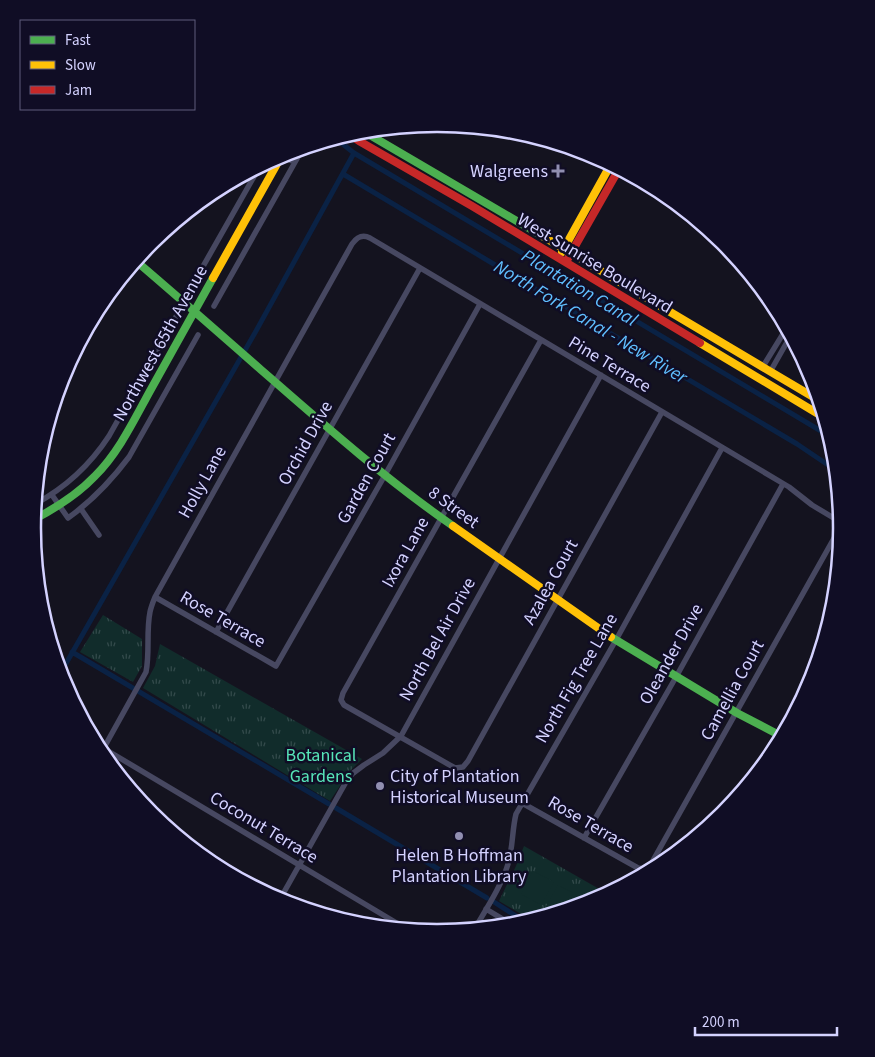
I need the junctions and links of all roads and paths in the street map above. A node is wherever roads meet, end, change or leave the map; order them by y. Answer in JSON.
{"nodes":[{"id":1,"x":375,"y":138,"type":"edge"},
{"id":2,"x":358,"y":140,"type":"edge"},
{"id":3,"x":297,"y":158,"type":"edge"},
{"id":4,"x":291,"y":160,"type":"edge"},
{"id":5,"x":294,"y":162,"type":"junction"},
{"id":6,"x":275,"y":167,"type":"edge"},
{"id":7,"x":608,"y":171,"type":"edge"},
{"id":8,"x":616,"y":174,"type":"edge"},
{"id":9,"x":254,"y":177,"type":"edge"},
{"id":10,"x":360,"y":236,"type":"joint"},
{"id":11,"x":568,"y":251,"type":"junction"},
{"id":12,"x":562,"y":260,"type":"junction"},
{"id":13,"x":141,"y":266,"type":"edge"},
{"id":14,"x":420,"y":268,"type":"junction"},
{"id":15,"x":193,"y":284,"type":"dead end"},
{"id":16,"x":480,"y":304,"type":"junction"},
{"id":17,"x":214,"y":306,"type":"dead end"},
{"id":18,"x":195,"y":311,"type":"junction"},
{"id":19,"x":178,"y":313,"type":"dead end"},
{"id":20,"x":679,"y":331,"type":"junction"},
{"id":21,"x":198,"y":335,"type":"dead end"},
{"id":22,"x":784,"y":335,"type":"edge"},
{"id":23,"x":541,"y":340,"type":"junction"},
{"id":24,"x":787,"y":341,"type":"edge"},
{"id":25,"x":766,"y":370,"type":"junction"},
{"id":26,"x":601,"y":376,"type":"junction"},
{"id":27,"x":275,"y":382,"type":"junction"},
{"id":28,"x":766,"y":382,"type":"junction"},
{"id":29,"x":811,"y":396,"type":"edge"},
{"id":30,"x":812,"y":399,"type":"edge"},
{"id":31,"x":662,"y":412,"type":"junction"},
{"id":32,"x":816,"y":413,"type":"edge"},
{"id":33,"x":329,"y":429,"type":"junction"},
{"id":34,"x":722,"y":448,"type":"junction"},
{"id":35,"x":385,"y":475,"type":"junction"},
{"id":36,"x":783,"y":484,"type":"junction"},
{"id":37,"x":52,"y":495,"type":"junction"},
{"id":38,"x":42,"y":500,"type":"edge"},
{"id":39,"x":59,"y":506,"type":"junction"},
{"id":40,"x":80,"y":509,"type":"junction"},
{"id":41,"x":42,"y":515,"type":"edge"},
{"id":42,"x":442,"y":518,"type":"junction"},
{"id":43,"x":834,"y":518,"type":"edge"},
{"id":44,"x":99,"y":535,"type":"dead end"},
{"id":45,"x":834,"y":538,"type":"edge"},
{"id":46,"x":500,"y":559,"type":"junction"},
{"id":47,"x":155,"y":597,"type":"junction"},
{"id":48,"x":558,"y":600,"type":"junction"},
{"id":49,"x":216,"y":632,"type":"junction"},
{"id":50,"x":616,"y":640,"type":"junction"},
{"id":51,"x":276,"y":666,"type":"joint"},
{"id":52,"x":676,"y":677,"type":"junction"},
{"id":53,"x":737,"y":713,"type":"junction"},
{"id":54,"x":777,"y":734,"type":"edge"},
{"id":55,"x":400,"y":736,"type":"junction"},
{"id":56,"x":105,"y":745,"type":"edge"},
{"id":57,"x":115,"y":758,"type":"edge"},
{"id":58,"x":522,"y":802,"type":"junction"},
{"id":59,"x":584,"y":838,"type":"junction"},
{"id":60,"x":651,"y":863,"type":"edge"},
{"id":61,"x":300,"y":865,"type":"junction"},
{"id":62,"x":642,"y":868,"type":"edge"},
{"id":63,"x":284,"y":894,"type":"edge"},
{"id":64,"x":486,"y":909,"type":"junction"},
{"id":65,"x":502,"y":919,"type":"edge"},
{"id":66,"x":395,"y":922,"type":"edge"},
{"id":67,"x":478,"y":922,"type":"edge"}],
"edges":[{"from":1,"to":11,"type":"main road","name":"West Sunrise Boulevard"},
{"from":2,"to":12,"type":"main road","name":"West Sunrise Boulevard"},
{"from":3,"to":5,"type":"street"},
{"from":4,"to":5,"type":"street"},
{"from":5,"to":17,"type":"street"},
{"from":6,"to":18,"type":"main road","name":"Northwest 65th Avenue"},
{"from":7,"to":11,"type":"main road"},
{"from":8,"to":11,"type":"main road"},
{"from":9,"to":15,"type":"street"},
{"from":10,"to":14,"type":"street","name":"Pine Terrace"},
{"from":10,"to":27,"type":"street","name":"Holly Lane"},
{"from":11,"to":12,"type":"main road"},
{"from":11,"to":25,"type":"main road","name":"West Sunrise Boulevard"},
{"from":12,"to":20,"type":"main road","name":"West Sunrise Boulevard"},
{"from":13,"to":18,"type":"main road","name":"8 Street"},
{"from":14,"to":16,"type":"street","name":"Pine Terrace"},
{"from":14,"to":33,"type":"street","name":"Orchid Drive"},
{"from":16,"to":23,"type":"street","name":"Pine Terrace"},
{"from":16,"to":35,"type":"street","name":"Garden Court"},
{"from":18,"to":27,"type":"main road","name":"8 Street"},
{"from":18,"to":39,"type":"main road","name":"Northwest 65th Avenue"},
{"from":19,"to":37,"type":"street"},
{"from":20,"to":25,"type":"main road"},
{"from":20,"to":28,"type":"main road","name":"West Sunrise Boulevard"},
{"from":21,"to":40,"type":"street"},
{"from":22,"to":25,"type":"street"},
{"from":23,"to":26,"type":"street","name":"Pine Terrace"},
{"from":23,"to":42,"type":"street","name":"Ixora Lane"},
{"from":24,"to":25,"type":"street"},
{"from":25,"to":29,"type":"main road","name":"West Sunrise Boulevard"},
{"from":26,"to":31,"type":"street","name":"Pine Terrace"},
{"from":26,"to":46,"type":"street","name":"North Bel Air Drive"},
{"from":27,"to":33,"type":"main road","name":"8 Street"},
{"from":27,"to":47,"type":"street","name":"Holly Lane"},
{"from":28,"to":30,"type":"main road"},
{"from":28,"to":32,"type":"main road","name":"West Sunrise Boulevard"},
{"from":31,"to":34,"type":"street","name":"Pine Terrace"},
{"from":31,"to":48,"type":"street","name":"Azalea Court"},
{"from":33,"to":35,"type":"main road","name":"8 Street"},
{"from":33,"to":49,"type":"street","name":"Orchid Drive"},
{"from":34,"to":36,"type":"street","name":"Pine Terrace"},
{"from":34,"to":50,"type":"street","name":"North Fig Tree Lane"},
{"from":35,"to":42,"type":"main road","name":"8 Street"},
{"from":35,"to":51,"type":"street","name":"Garden Court"},
{"from":36,"to":43,"type":"street","name":"Pine Terrace"},
{"from":36,"to":52,"type":"street","name":"Oleander Drive"},
{"from":37,"to":38,"type":"street"},
{"from":37,"to":39,"type":"street"},
{"from":39,"to":40,"type":"street"},
{"from":39,"to":41,"type":"main road","name":"Northwest 65th Avenue"},
{"from":40,"to":44,"type":"street"},
{"from":42,"to":46,"type":"main road","name":"8 Street"},
{"from":42,"to":55,"type":"street","name":"Ixora Lane"},
{"from":45,"to":53,"type":"street","name":"Camellia Court"},
{"from":46,"to":48,"type":"main road","name":"8 Street"},
{"from":46,"to":55,"type":"street","name":"North Bel Air Drive"},
{"from":47,"to":49,"type":"street","name":"Rose Terrace"},
{"from":47,"to":56,"type":"street","name":"Holly Lane"},
{"from":48,"to":50,"type":"main road","name":"8 Street"},
{"from":48,"to":55,"type":"street","name":"Azalea Court"},
{"from":49,"to":51,"type":"street","name":"Rose Terrace"},
{"from":50,"to":52,"type":"main road","name":"8 Street"},
{"from":50,"to":58,"type":"street","name":"North Fig Tree Lane"},
{"from":52,"to":53,"type":"main road","name":"8 Street"},
{"from":52,"to":59,"type":"street","name":"Oleander Drive"},
{"from":53,"to":54,"type":"main road","name":"8 Street"},
{"from":53,"to":60,"type":"street","name":"Camellia Court"},
{"from":55,"to":61,"type":"street","name":"North Bel Air Drive"},
{"from":57,"to":61,"type":"street","name":"Coconut Terrace"},
{"from":58,"to":59,"type":"street","name":"Rose Terrace"},
{"from":58,"to":64,"type":"street","name":"North Fig Tree Lane"},
{"from":59,"to":62,"type":"street","name":"Rose Terrace"},
{"from":61,"to":63,"type":"street","name":"North Bel Air Drive"},
{"from":61,"to":66,"type":"street","name":"Coconut Terrace"},
{"from":64,"to":65,"type":"street"},
{"from":64,"to":67,"type":"street","name":"North Fig Tree Lane"}]}
